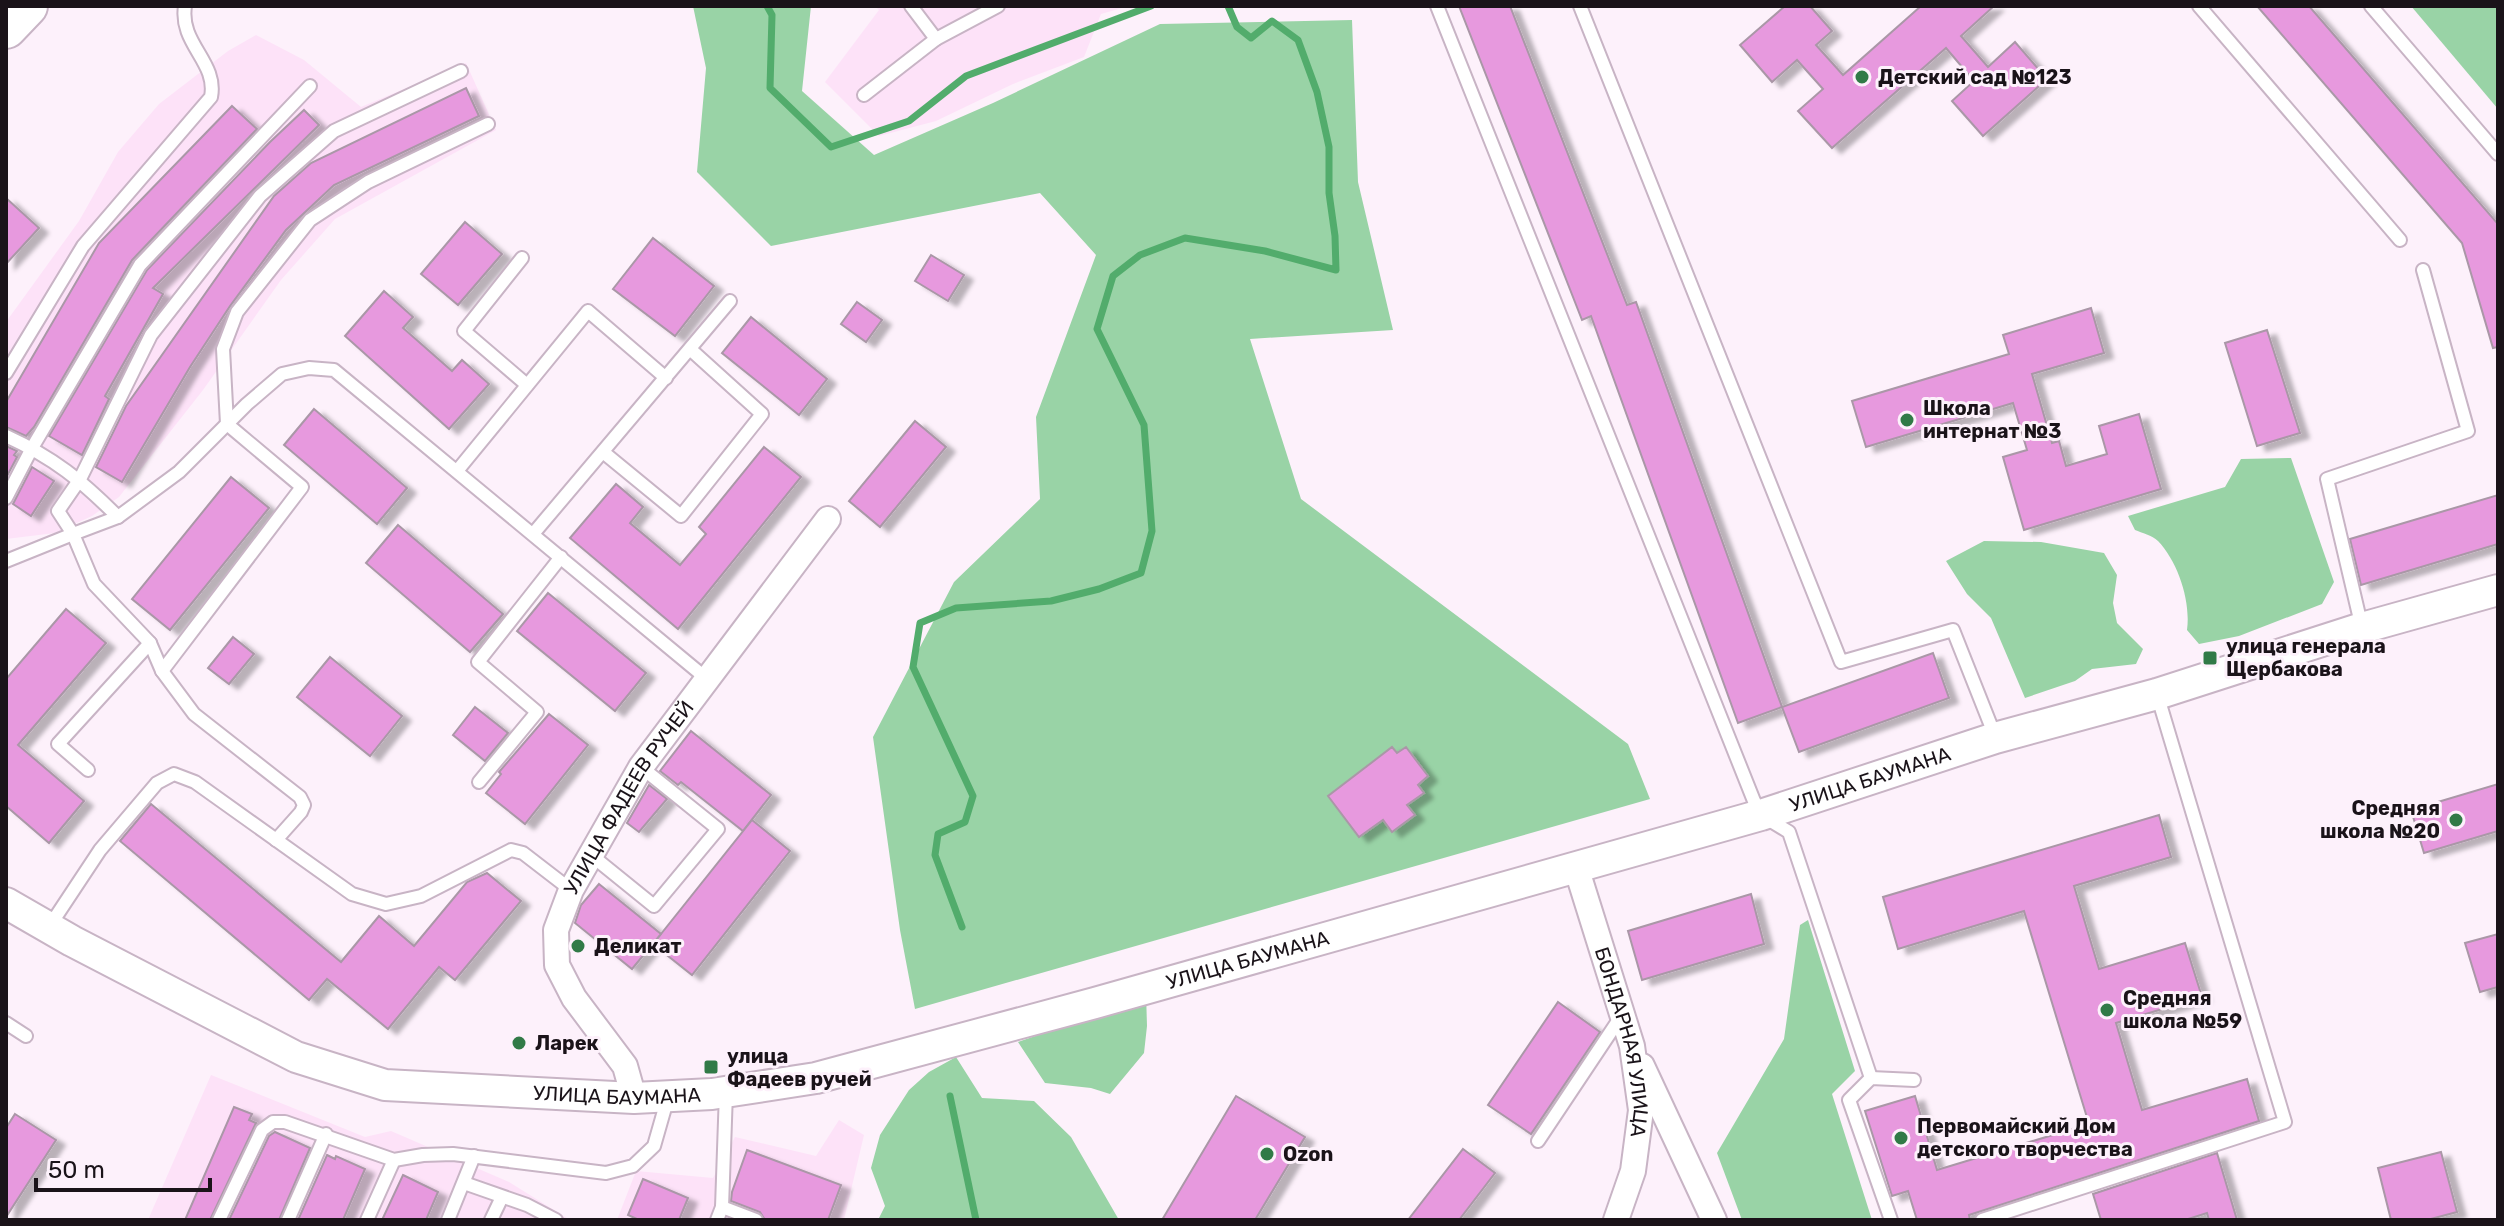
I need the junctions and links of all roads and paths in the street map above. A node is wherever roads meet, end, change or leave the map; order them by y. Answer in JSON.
{"nodes":[{"id":1,"x":27,"y":6,"type":"edge"},
{"id":2,"x":185,"y":6,"type":"edge"},
{"id":3,"x":911,"y":6,"type":"edge"},
{"id":4,"x":998,"y":6,"type":"edge"},
{"id":5,"x":1437,"y":6,"type":"edge"},
{"id":6,"x":1580,"y":6,"type":"edge"},
{"id":7,"x":2199,"y":6,"type":"edge"},
{"id":8,"x":2371,"y":6,"type":"edge"},
{"id":9,"x":6,"y":28,"type":"edge"},
{"id":10,"x":936,"y":39,"type":"junction"},
{"id":11,"x":461,"y":71,"type":"dead end"},
{"id":12,"x":310,"y":86,"type":"dead end"},
{"id":13,"x":864,"y":95,"type":"dead end"},
{"id":14,"x":488,"y":124,"type":"dead end"},
{"id":15,"x":2498,"y":154,"type":"edge"},
{"id":16,"x":2400,"y":240,"type":"dead end"},
{"id":17,"x":522,"y":258,"type":"dead end"},
{"id":18,"x":2423,"y":270,"type":"dead end"},
{"id":19,"x":730,"y":301,"type":"dead end"},
{"id":20,"x":690,"y":349,"type":"junction"},
{"id":21,"x":6,"y":373,"type":"edge"},
{"id":22,"x":666,"y":378,"type":"junction"},
{"id":23,"x":527,"y":385,"type":"junction"},
{"id":24,"x":227,"y":424,"type":"junction"},
{"id":25,"x":6,"y":436,"type":"edge"},
{"id":26,"x":32,"y":448,"type":"junction"},
{"id":27,"x":603,"y":452,"type":"junction"},
{"id":28,"x":457,"y":471,"type":"junction"},
{"id":29,"x":80,"y":479,"type":"junction"},
{"id":30,"x":6,"y":498,"type":"edge"},
{"id":31,"x":118,"y":517,"type":"junction"},
{"id":32,"x":828,"y":519,"type":"dead end"},
{"id":33,"x":73,"y":534,"type":"junction"},
{"id":34,"x":533,"y":534,"type":"junction"},
{"id":35,"x":561,"y":557,"type":"junction"},
{"id":36,"x":6,"y":561,"type":"edge"},
{"id":37,"x":2498,"y":590,"type":"edge"},
{"id":38,"x":2362,"y":628,"type":"junction"},
{"id":39,"x":150,"y":643,"type":"junction"},
{"id":40,"x":162,"y":671,"type":"junction"},
{"id":41,"x":707,"y":679,"type":"junction"},
{"id":42,"x":2157,"y":694,"type":"junction"},
{"id":43,"x":1995,"y":738,"type":"junction"},
{"id":44,"x":641,"y":767,"type":"junction"},
{"id":45,"x":88,"y":770,"type":"dead end"},
{"id":46,"x":479,"y":782,"type":"dead end"},
{"id":47,"x":1761,"y":815,"type":"junction"},
{"id":48,"x":276,"y":840,"type":"junction"},
{"id":49,"x":591,"y":855,"type":"junction"},
{"id":50,"x":1576,"y":867,"type":"junction"},
{"id":51,"x":571,"y":890,"type":"junction"},
{"id":52,"x":6,"y":903,"type":"edge"},
{"id":53,"x":49,"y":927,"type":"junction"},
{"id":54,"x":1622,"y":1015,"type":"junction"},
{"id":55,"x":6,"y":1023,"type":"edge"},
{"id":56,"x":26,"y":1036,"type":"dead end"},
{"id":57,"x":1632,"y":1046,"type":"junction"},
{"id":58,"x":1871,"y":1078,"type":"junction"},
{"id":59,"x":1914,"y":1080,"type":"dead end"},
{"id":60,"x":726,"y":1091,"type":"junction"},
{"id":61,"x":668,"y":1097,"type":"junction"},
{"id":62,"x":634,"y":1098,"type":"junction"},
{"id":63,"x":326,"y":1134,"type":"junction"},
{"id":64,"x":1538,"y":1141,"type":"dead end"},
{"id":65,"x":474,"y":1156,"type":"junction"},
{"id":66,"x":394,"y":1160,"type":"junction"},
{"id":67,"x":464,"y":1183,"type":"junction"},
{"id":68,"x":502,"y":1197,"type":"junction"},
{"id":69,"x":722,"y":1207,"type":"junction"},
{"id":70,"x":219,"y":1220,"type":"edge"},
{"id":71,"x":288,"y":1220,"type":"edge"},
{"id":72,"x":367,"y":1220,"type":"edge"},
{"id":73,"x":448,"y":1220,"type":"edge"},
{"id":74,"x":491,"y":1220,"type":"edge"},
{"id":75,"x":556,"y":1220,"type":"edge"},
{"id":76,"x":717,"y":1220,"type":"edge"},
{"id":77,"x":756,"y":1220,"type":"edge"},
{"id":78,"x":1616,"y":1220,"type":"edge"},
{"id":79,"x":1714,"y":1220,"type":"edge"},
{"id":80,"x":1891,"y":1220,"type":"edge"},
{"id":81,"x":1982,"y":1220,"type":"edge"}],
"edges":[{"from":1,"to":9,"type":"highway"},
{"from":2,"to":21,"type":"lane"},
{"from":3,"to":10,"type":"lane"},
{"from":4,"to":10,"type":"lane"},
{"from":5,"to":47,"type":"lane"},
{"from":6,"to":43,"type":"lane"},
{"from":7,"to":16,"type":"lane"},
{"from":8,"to":15,"type":"lane"},
{"from":10,"to":13,"type":"lane"},
{"from":11,"to":29,"type":"lane"},
{"from":12,"to":26,"type":"lane"},
{"from":14,"to":24,"type":"lane"},
{"from":17,"to":23,"type":"lane"},
{"from":18,"to":38,"type":"lane"},
{"from":19,"to":20,"type":"lane"},
{"from":20,"to":22,"type":"lane"},
{"from":20,"to":27,"type":"lane"},
{"from":22,"to":23,"type":"lane"},
{"from":22,"to":27,"type":"lane"},
{"from":23,"to":28,"type":"lane"},
{"from":24,"to":28,"type":"lane"},
{"from":24,"to":31,"type":"lane"},
{"from":24,"to":40,"type":"lane"},
{"from":25,"to":26,"type":"lane"},
{"from":26,"to":29,"type":"lane"},
{"from":26,"to":30,"type":"lane"},
{"from":27,"to":34,"type":"lane"},
{"from":28,"to":34,"type":"lane"},
{"from":29,"to":31,"type":"lane"},
{"from":29,"to":33,"type":"lane"},
{"from":31,"to":33,"type":"lane"},
{"from":32,"to":41,"type":"street","name":"УЛИЦА ФАДЕЕВ РУЧЕЙ"},
{"from":33,"to":36,"type":"lane"},
{"from":33,"to":39,"type":"lane"},
{"from":34,"to":35,"type":"lane"},
{"from":35,"to":41,"type":"lane"},
{"from":35,"to":46,"type":"lane"},
{"from":37,"to":38,"type":"street","name":"УЛИЦА БАУМАНА"},
{"from":38,"to":42,"type":"street","name":"УЛИЦА БАУМАНА"},
{"from":39,"to":40,"type":"lane"},
{"from":39,"to":45,"type":"lane"},
{"from":40,"to":48,"type":"lane"},
{"from":41,"to":44,"type":"street","name":"УЛИЦА ФАДЕЕВ РУЧЕЙ"},
{"from":42,"to":43,"type":"street","name":"УЛИЦА БАУМАНА"},
{"from":42,"to":81,"type":"lane"},
{"from":43,"to":47,"type":"street","name":"УЛИЦА БАУМАНА"},
{"from":44,"to":49,"type":"street","name":"УЛИЦА ФАДЕЕВ РУЧЕЙ"},
{"from":44,"to":49,"type":"lane"},
{"from":47,"to":50,"type":"street","name":"УЛИЦА БАУМАНА"},
{"from":47,"to":58,"type":"lane"},
{"from":48,"to":51,"type":"lane"},
{"from":48,"to":53,"type":"lane"},
{"from":49,"to":51,"type":"street","name":"УЛИЦА ФАДЕЕВ РУЧЕЙ"},
{"from":50,"to":54,"type":"street","name":"БОНДАРНАЯ УЛИЦА"},
{"from":50,"to":60,"type":"street","name":"УЛИЦА БАУМАНА"},
{"from":51,"to":62,"type":"street","name":"УЛИЦА ФАДЕЕВ РУЧЕЙ"},
{"from":52,"to":53,"type":"street","name":"УЛИЦА БАУМАНА"},
{"from":53,"to":62,"type":"street","name":"УЛИЦА БАУМАНА"},
{"from":54,"to":57,"type":"street","name":"БОНДАРНАЯ УЛИЦА"},
{"from":54,"to":64,"type":"lane"},
{"from":55,"to":56,"type":"lane"},
{"from":57,"to":78,"type":"street","name":"БОНДАРНАЯ УЛИЦА"},
{"from":57,"to":79,"type":"street"},
{"from":58,"to":59,"type":"lane"},
{"from":58,"to":80,"type":"lane"},
{"from":60,"to":61,"type":"street","name":"УЛИЦА БАУМАНА"},
{"from":60,"to":69,"type":"lane"},
{"from":61,"to":62,"type":"street","name":"УЛИЦА БАУМАНА"},
{"from":61,"to":65,"type":"lane"},
{"from":63,"to":66,"type":"lane"},
{"from":63,"to":70,"type":"lane"},
{"from":63,"to":71,"type":"lane"},
{"from":65,"to":66,"type":"lane"},
{"from":65,"to":67,"type":"lane"},
{"from":66,"to":72,"type":"lane"},
{"from":67,"to":68,"type":"lane"},
{"from":67,"to":73,"type":"lane"},
{"from":68,"to":74,"type":"lane"},
{"from":68,"to":75,"type":"lane"},
{"from":69,"to":76,"type":"lane"},
{"from":69,"to":77,"type":"lane"}]}
